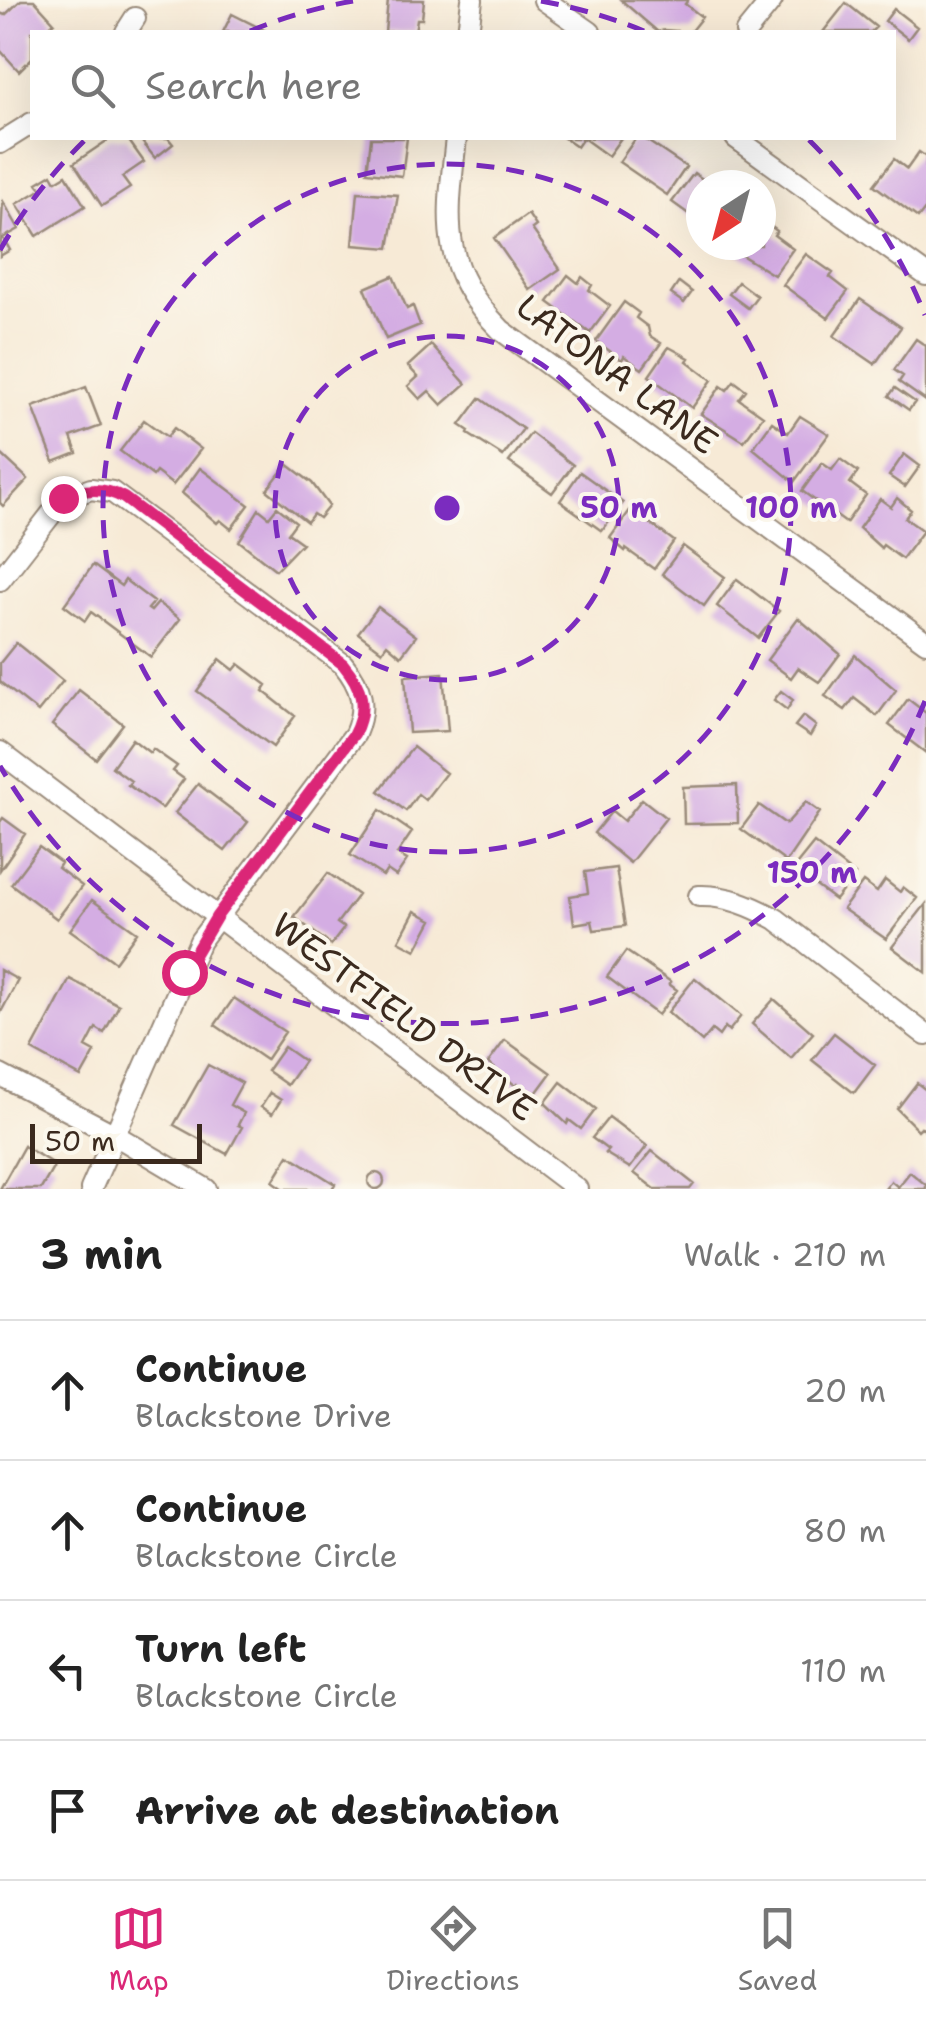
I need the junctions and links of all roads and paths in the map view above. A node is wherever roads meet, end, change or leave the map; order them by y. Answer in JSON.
{"nodes":[{"id":1,"x":472,"y":0,"type":"edge"},
{"id":2,"x":544,"y":0,"type":"edge"},
{"id":3,"x":772,"y":0,"type":"edge"},
{"id":4,"x":468,"y":30,"type":"edge"},
{"id":5,"x":587,"y":30,"type":"edge"},
{"id":6,"x":748,"y":30,"type":"edge"},
{"id":7,"x":30,"y":124,"type":"edge"},
{"id":8,"x":456,"y":140,"type":"edge"},
{"id":9,"x":739,"y":140,"type":"edge"},
{"id":10,"x":0,"y":143,"type":"edge"},
{"id":11,"x":926,"y":274,"type":"edge"},
{"id":12,"x":0,"y":580,"type":"edge"},
{"id":13,"x":926,"y":642,"type":"edge"},
{"id":14,"x":0,"y":752,"type":"edge"},
{"id":15,"x":699,"y":896,"type":"dead end"},
{"id":16,"x":217,"y":916,"type":"junction"},
{"id":17,"x":926,"y":1036,"type":"edge"},
{"id":18,"x":0,"y":1075,"type":"edge"},
{"id":19,"x":115,"y":1135,"type":"junction"},
{"id":20,"x":91,"y":1189,"type":"edge"},
{"id":21,"x":206,"y":1189,"type":"edge"},
{"id":22,"x":577,"y":1189,"type":"edge"}],
"edges":[{"from":1,"to":4,"type":"street"},
{"from":2,"to":5,"type":"street"},
{"from":3,"to":6,"type":"street"},
{"from":7,"to":10,"type":"street"},
{"from":8,"to":13,"type":"street","name":"LATONA LANE"},
{"from":9,"to":11,"type":"street"},
{"from":12,"to":16,"type":"street"},
{"from":14,"to":16,"type":"street","name":"WESTFIELD DRIVE"},
{"from":15,"to":17,"type":"street"},
{"from":16,"to":19,"type":"street"},
{"from":16,"to":22,"type":"street","name":"WESTFIELD DRIVE"},
{"from":18,"to":19,"type":"street"},
{"from":19,"to":20,"type":"street"},
{"from":19,"to":21,"type":"street"}]}
